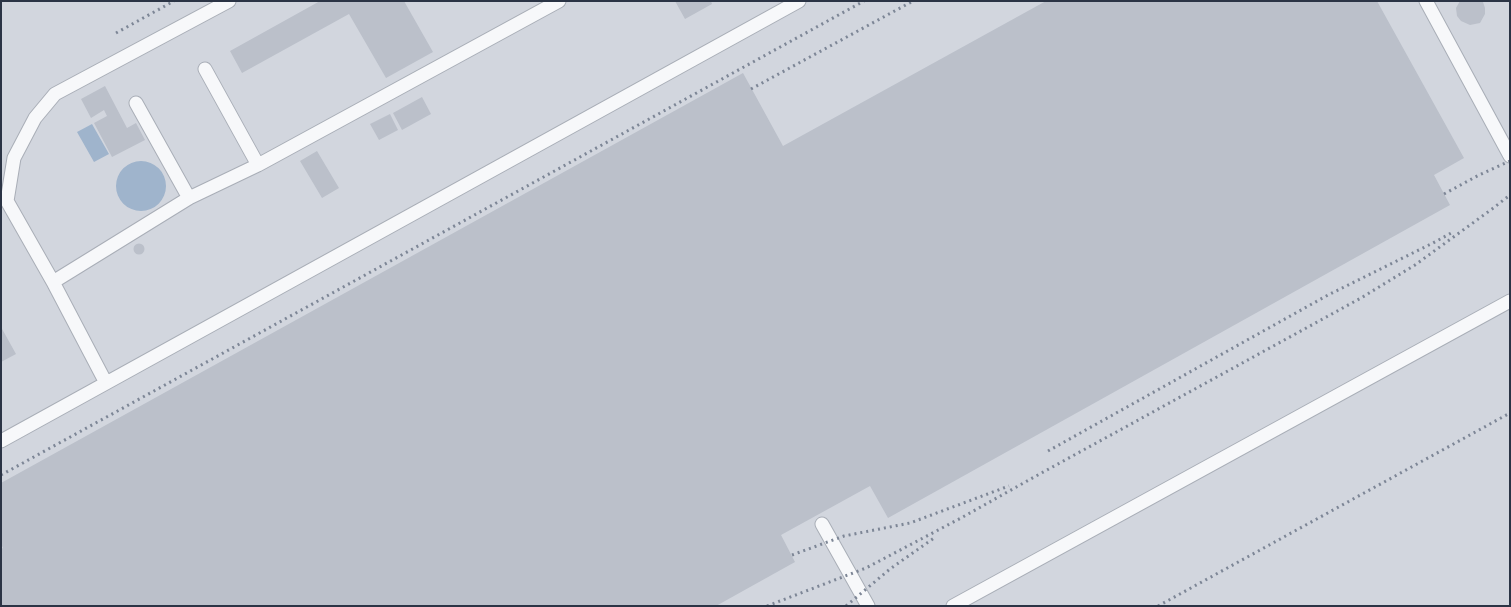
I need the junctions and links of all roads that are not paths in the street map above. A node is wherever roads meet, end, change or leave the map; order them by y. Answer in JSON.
{"nodes":[{"id":1,"x":229,"y":1,"type":"edge"},
{"id":2,"x":559,"y":1,"type":"edge"},
{"id":3,"x":799,"y":1,"type":"edge"},
{"id":4,"x":1426,"y":1,"type":"edge"},
{"id":5,"x":205,"y":69,"type":"dead end"},
{"id":6,"x":136,"y":103,"type":"dead end"},
{"id":7,"x":1509,"y":150,"type":"edge"},
{"id":8,"x":258,"y":165,"type":"junction"},
{"id":9,"x":189,"y":198,"type":"junction"},
{"id":10,"x":53,"y":282,"type":"junction"},
{"id":11,"x":1510,"y":301,"type":"edge"},
{"id":12,"x":106,"y":383,"type":"junction"},
{"id":13,"x":1,"y":441,"type":"edge"},
{"id":14,"x":822,"y":524,"type":"dead end"},
{"id":15,"x":868,"y":606,"type":"edge"},
{"id":16,"x":953,"y":606,"type":"edge"}],
"edges":[{"from":1,"to":10,"type":"lane"},
{"from":2,"to":8,"type":"lane"},
{"from":3,"to":12,"type":"lane"},
{"from":4,"to":7,"type":"lane"},
{"from":5,"to":8,"type":"lane"},
{"from":6,"to":9,"type":"lane"},
{"from":8,"to":9,"type":"lane"},
{"from":9,"to":10,"type":"lane"},
{"from":10,"to":12,"type":"lane"},
{"from":11,"to":16,"type":"lane"},
{"from":12,"to":13,"type":"lane"},
{"from":14,"to":15,"type":"lane"}]}
